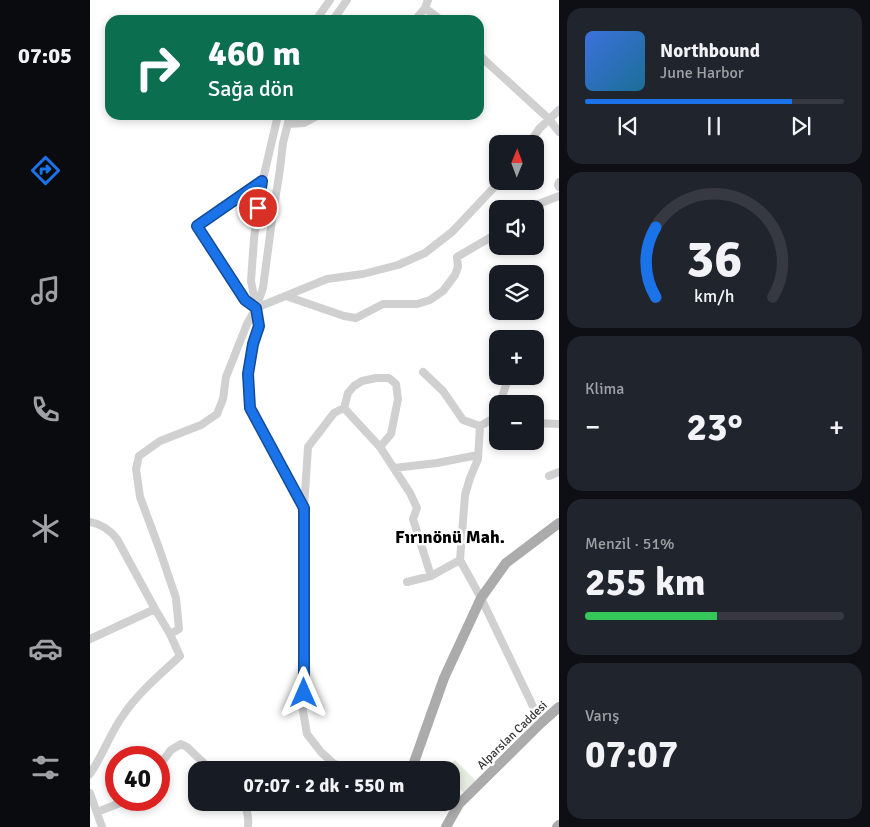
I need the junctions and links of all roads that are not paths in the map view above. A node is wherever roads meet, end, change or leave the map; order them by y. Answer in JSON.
{"nodes":[{"id":1,"x":330,"y":0,"type":"edge"},
{"id":2,"x":347,"y":0,"type":"edge"},
{"id":3,"x":428,"y":0,"type":"edge"},
{"id":4,"x":425,"y":8,"type":"junction"},
{"id":5,"x":320,"y":15,"type":"edge"},
{"id":6,"x":336,"y":15,"type":"edge"},
{"id":7,"x":419,"y":15,"type":"edge"},
{"id":8,"x":434,"y":15,"type":"edge"},
{"id":9,"x":484,"y":60,"type":"edge"},
{"id":10,"x":559,"y":110,"type":"edge"},
{"id":11,"x":549,"y":119,"type":"junction"},
{"id":12,"x":277,"y":120,"type":"edge"},
{"id":13,"x":289,"y":120,"type":"edge"},
{"id":14,"x":311,"y":120,"type":"edge"},
{"id":15,"x":288,"y":124,"type":"junction"},
{"id":16,"x":559,"y":132,"type":"edge"},
{"id":17,"x":535,"y":135,"type":"edge"},
{"id":18,"x":262,"y":181,"type":"junction"},
{"id":19,"x":559,"y":182,"type":"edge"},
{"id":20,"x":559,"y":187,"type":"edge"},
{"id":21,"x":492,"y":190,"type":"edge"},
{"id":22,"x":559,"y":196,"type":"edge"},
{"id":23,"x":544,"y":202,"type":"edge"},
{"id":24,"x":489,"y":238,"type":"edge"},
{"id":25,"x":286,"y":296,"type":"junction"},
{"id":26,"x":256,"y":308,"type":"junction"},
{"id":27,"x":423,"y":372,"type":"dead end"},
{"id":28,"x":344,"y":408,"type":"junction"},
{"id":29,"x":489,"y":421,"type":"edge"},
{"id":30,"x":544,"y":423,"type":"edge"},
{"id":31,"x":559,"y":424,"type":"edge"},
{"id":32,"x":480,"y":426,"type":"junction"},
{"id":33,"x":380,"y":447,"type":"junction"},
{"id":34,"x":478,"y":455,"type":"junction"},
{"id":35,"x":394,"y":468,"type":"junction"},
{"id":36,"x":559,"y":472,"type":"edge"},
{"id":37,"x":549,"y":476,"type":"dead end"},
{"id":38,"x":304,"y":508,"type":"junction"},
{"id":39,"x":90,"y":522,"type":"edge"},
{"id":40,"x":559,"y":523,"type":"edge"},
{"id":41,"x":460,"y":560,"type":"junction"},
{"id":42,"x":431,"y":576,"type":"junction"},
{"id":43,"x":407,"y":582,"type":"dead end"},
{"id":44,"x":481,"y":598,"type":"junction"},
{"id":45,"x":155,"y":610,"type":"junction"},
{"id":46,"x":170,"y":634,"type":"junction"},
{"id":47,"x":90,"y":639,"type":"edge"},
{"id":48,"x":559,"y":707,"type":"edge"},
{"id":49,"x":541,"y":723,"type":"junction"},
{"id":50,"x":170,"y":751,"type":"edge"},
{"id":51,"x":202,"y":761,"type":"edge"},
{"id":52,"x":331,"y":761,"type":"edge"},
{"id":53,"x":416,"y":761,"type":"edge"},
{"id":54,"x":90,"y":774,"type":"edge"},
{"id":55,"x":90,"y":793,"type":"edge"},
{"id":56,"x":460,"y":796,"type":"edge"},
{"id":57,"x":105,"y":809,"type":"edge"},
{"id":58,"x":247,"y":811,"type":"edge"},
{"id":59,"x":452,"y":811,"type":"edge"},
{"id":60,"x":97,"y":812,"type":"junction"},
{"id":61,"x":102,"y":827,"type":"edge"},
{"id":62,"x":248,"y":827,"type":"edge"},
{"id":63,"x":446,"y":827,"type":"edge"}],
"edges":[{"from":1,"to":5,"type":"street"},
{"from":2,"to":6,"type":"street"},
{"from":3,"to":4,"type":"street"},
{"from":4,"to":7,"type":"street"},
{"from":4,"to":8,"type":"street"},
{"from":9,"to":11,"type":"street"},
{"from":10,"to":11,"type":"street"},
{"from":11,"to":16,"type":"street"},
{"from":11,"to":17,"type":"street"},
{"from":12,"to":18,"type":"street"},
{"from":13,"to":15,"type":"street"},
{"from":14,"to":15,"type":"street"},
{"from":15,"to":26,"type":"street"},
{"from":18,"to":26,"type":"street"},
{"from":18,"to":26,"type":"street"},
{"from":19,"to":20,"type":"street"},
{"from":21,"to":25,"type":"street"},
{"from":22,"to":23,"type":"street"},
{"from":24,"to":25,"type":"street"},
{"from":25,"to":26,"type":"street"},
{"from":26,"to":38,"type":"street"},
{"from":26,"to":46,"type":"street"},
{"from":27,"to":32,"type":"street"},
{"from":28,"to":33,"type":"street"},
{"from":28,"to":33,"type":"street"},
{"from":28,"to":38,"type":"street"},
{"from":29,"to":32,"type":"street"},
{"from":30,"to":31,"type":"street"},
{"from":32,"to":34,"type":"street"},
{"from":33,"to":35,"type":"street"},
{"from":34,"to":35,"type":"street"},
{"from":34,"to":41,"type":"street"},
{"from":35,"to":42,"type":"street"},
{"from":36,"to":37,"type":"street"},
{"from":38,"to":52,"type":"street"},
{"from":39,"to":45,"type":"street"},
{"from":40,"to":44,"type":"main road"},
{"from":41,"to":42,"type":"street"},
{"from":41,"to":44,"type":"street"},
{"from":42,"to":43,"type":"street"},
{"from":44,"to":49,"type":"street"},
{"from":44,"to":53,"type":"main road"},
{"from":45,"to":46,"type":"street"},
{"from":45,"to":47,"type":"street"},
{"from":46,"to":54,"type":"street"},
{"from":48,"to":49,"type":"main road","name":"Alparslan Caddesi"},
{"from":49,"to":56,"type":"main road","name":"Alparslan Caddesi"},
{"from":50,"to":51,"type":"street"},
{"from":55,"to":60,"type":"street"},
{"from":57,"to":60,"type":"street"},
{"from":58,"to":62,"type":"street"},
{"from":59,"to":63,"type":"main road","name":"Alparslan Caddesi"},
{"from":60,"to":61,"type":"street"}]}
